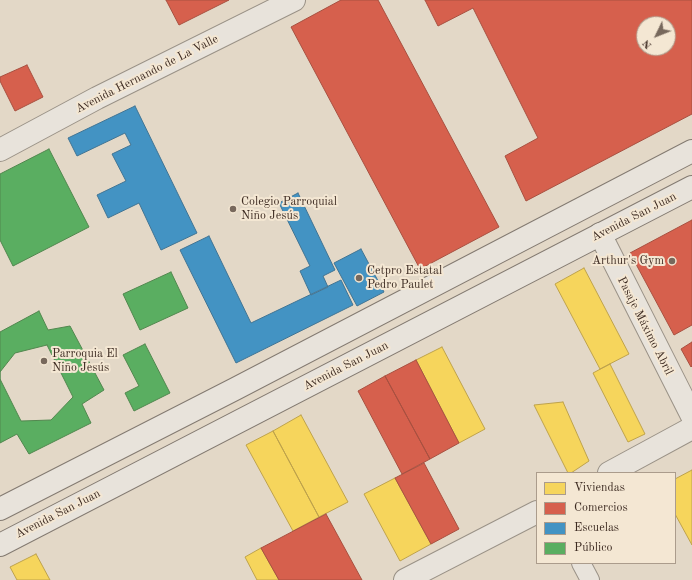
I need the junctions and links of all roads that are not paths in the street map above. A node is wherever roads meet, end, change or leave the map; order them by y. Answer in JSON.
{"nodes":[{"id":1,"x":294,"y":0,"type":"edge"},
{"id":2,"x":0,"y":150,"type":"edge"},
{"id":3,"x":692,"y":151,"type":"edge"},
{"id":4,"x":692,"y":187,"type":"edge"},
{"id":5,"x":600,"y":234,"type":"junction"},
{"id":6,"x":692,"y":416,"type":"edge"},
{"id":7,"x":692,"y":428,"type":"edge"},
{"id":8,"x":611,"y":472,"type":"edge"},
{"id":9,"x":0,"y":509,"type":"edge"},
{"id":10,"x":536,"y":513,"type":"edge"},
{"id":11,"x":0,"y":544,"type":"edge"},
{"id":12,"x":582,"y":564,"type":"edge"},
{"id":13,"x":405,"y":580,"type":"edge"},
{"id":14,"x":590,"y":580,"type":"edge"}],
"edges":[{"from":1,"to":2,"type":"main road","name":"Avenida Hernando de La Valle"},
{"from":3,"to":9,"type":"main road"},
{"from":4,"to":5,"type":"main road","name":"Avenida San Juan"},
{"from":5,"to":6,"type":"main road","name":"Pasaje Máximo Abril"},
{"from":5,"to":11,"type":"main road","name":"Avenida San Juan"},
{"from":7,"to":8,"type":"main road"},
{"from":10,"to":13,"type":"main road"},
{"from":12,"to":14,"type":"street"}]}
